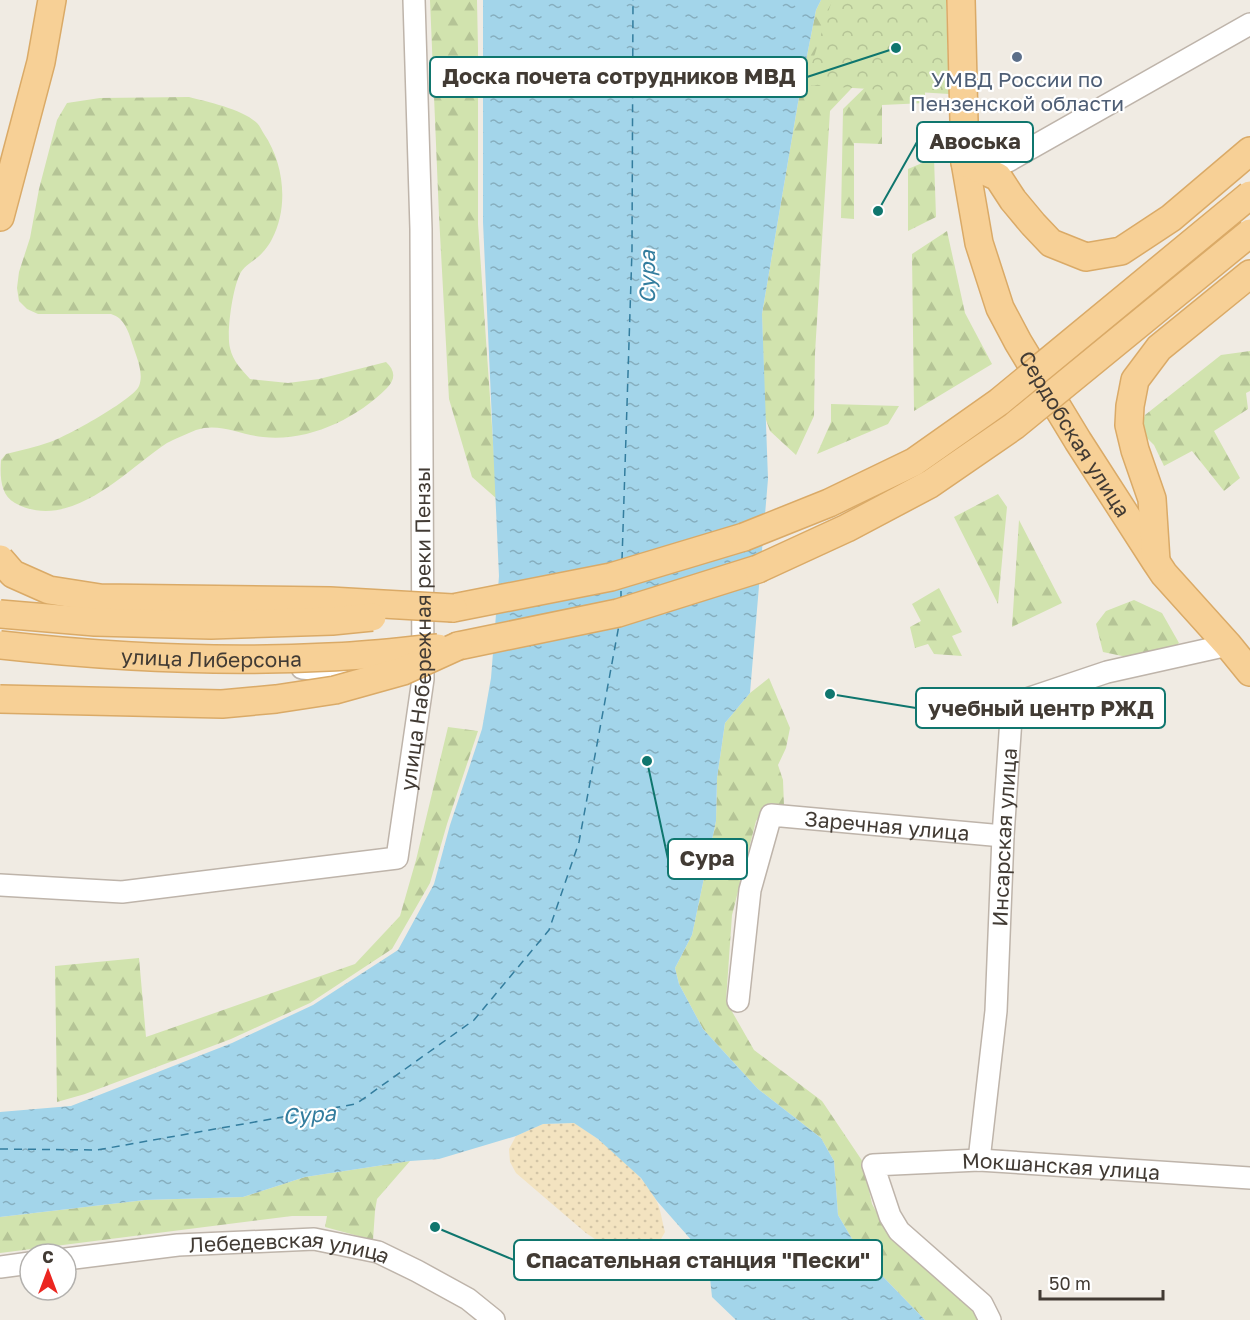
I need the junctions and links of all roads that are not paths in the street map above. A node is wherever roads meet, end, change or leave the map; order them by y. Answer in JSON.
{"nodes":[{"id":1,"x":52,"y":0,"type":"edge"},
{"id":2,"x":414,"y":0,"type":"edge"},
{"id":3,"x":961,"y":0,"type":"edge"},
{"id":4,"x":1250,"y":24,"type":"edge"},
{"id":5,"x":1250,"y":151,"type":"edge"},
{"id":6,"x":965,"y":154,"type":"junction"},
{"id":7,"x":1250,"y":195,"type":"edge"},
{"id":8,"x":0,"y":217,"type":"edge"},
{"id":9,"x":1250,"y":233,"type":"edge"},
{"id":10,"x":1250,"y":274,"type":"edge"},
{"id":11,"x":0,"y":559,"type":"edge"},
{"id":12,"x":1156,"y":562,"type":"junction"},
{"id":13,"x":453,"y":608,"type":"junction"},
{"id":14,"x":0,"y":614,"type":"edge"},
{"id":15,"x":0,"y":639,"type":"edge"},
{"id":16,"x":0,"y":645,"type":"edge"},
{"id":17,"x":1228,"y":645,"type":"junction"},
{"id":18,"x":458,"y":646,"type":"junction"},
{"id":19,"x":1250,"y":672,"type":"edge"},
{"id":20,"x":423,"y":680,"type":"junction"},
{"id":21,"x":0,"y":699,"type":"edge"},
{"id":22,"x":1003,"y":836,"type":"junction"},
{"id":23,"x":0,"y":885,"type":"edge"},
{"id":24,"x":738,"y":1001,"type":"dead end"},
{"id":25,"x":979,"y":1160,"type":"junction"},
{"id":26,"x":1250,"y":1178,"type":"edge"},
{"id":27,"x":78,"y":1258,"type":"edge"},
{"id":28,"x":18,"y":1265,"type":"edge"},
{"id":29,"x":0,"y":1267,"type":"edge"},
{"id":30,"x":489,"y":1319,"type":"edge"},
{"id":31,"x":990,"y":1320,"type":"edge"}],
"edges":[{"from":1,"to":8,"type":"main road"},
{"from":2,"to":20,"type":"street","name":"улица Набережная реки Пензы"},
{"from":3,"to":6,"type":"main road","name":"Сердобская улица"},
{"from":4,"to":6,"type":"street"},
{"from":5,"to":6,"type":"main road"},
{"from":6,"to":12,"type":"main road","name":"Сердобская улица"},
{"from":7,"to":13,"type":"main road","bridge":true},
{"from":9,"to":18,"type":"main road","bridge":true},
{"from":10,"to":12,"type":"main road"},
{"from":11,"to":13,"type":"main road","bridge":true},
{"from":12,"to":17,"type":"main road","name":"Сердобская улица"},
{"from":13,"to":14,"type":"main road","bridge":true},
{"from":15,"to":20,"type":"street","name":"улица Либерсона"},
{"from":16,"to":18,"type":"main road","bridge":true},
{"from":17,"to":19,"type":"main road","name":"Сердобская улица"},
{"from":17,"to":22,"type":"street","name":"Инсарская улица"},
{"from":18,"to":21,"type":"main road","bridge":true},
{"from":20,"to":23,"type":"street","name":"улица Набережная реки Пензы"},
{"from":22,"to":24,"type":"street","name":"Заречная улица"},
{"from":22,"to":25,"type":"street","name":"Инсарская улица"},
{"from":25,"to":26,"type":"street","name":"Мокшанская улица"},
{"from":25,"to":31,"type":"street","name":"Мокшанская улица"},
{"from":27,"to":30,"type":"street","name":"Лебедевская улица"},
{"from":28,"to":29,"type":"street"}]}
